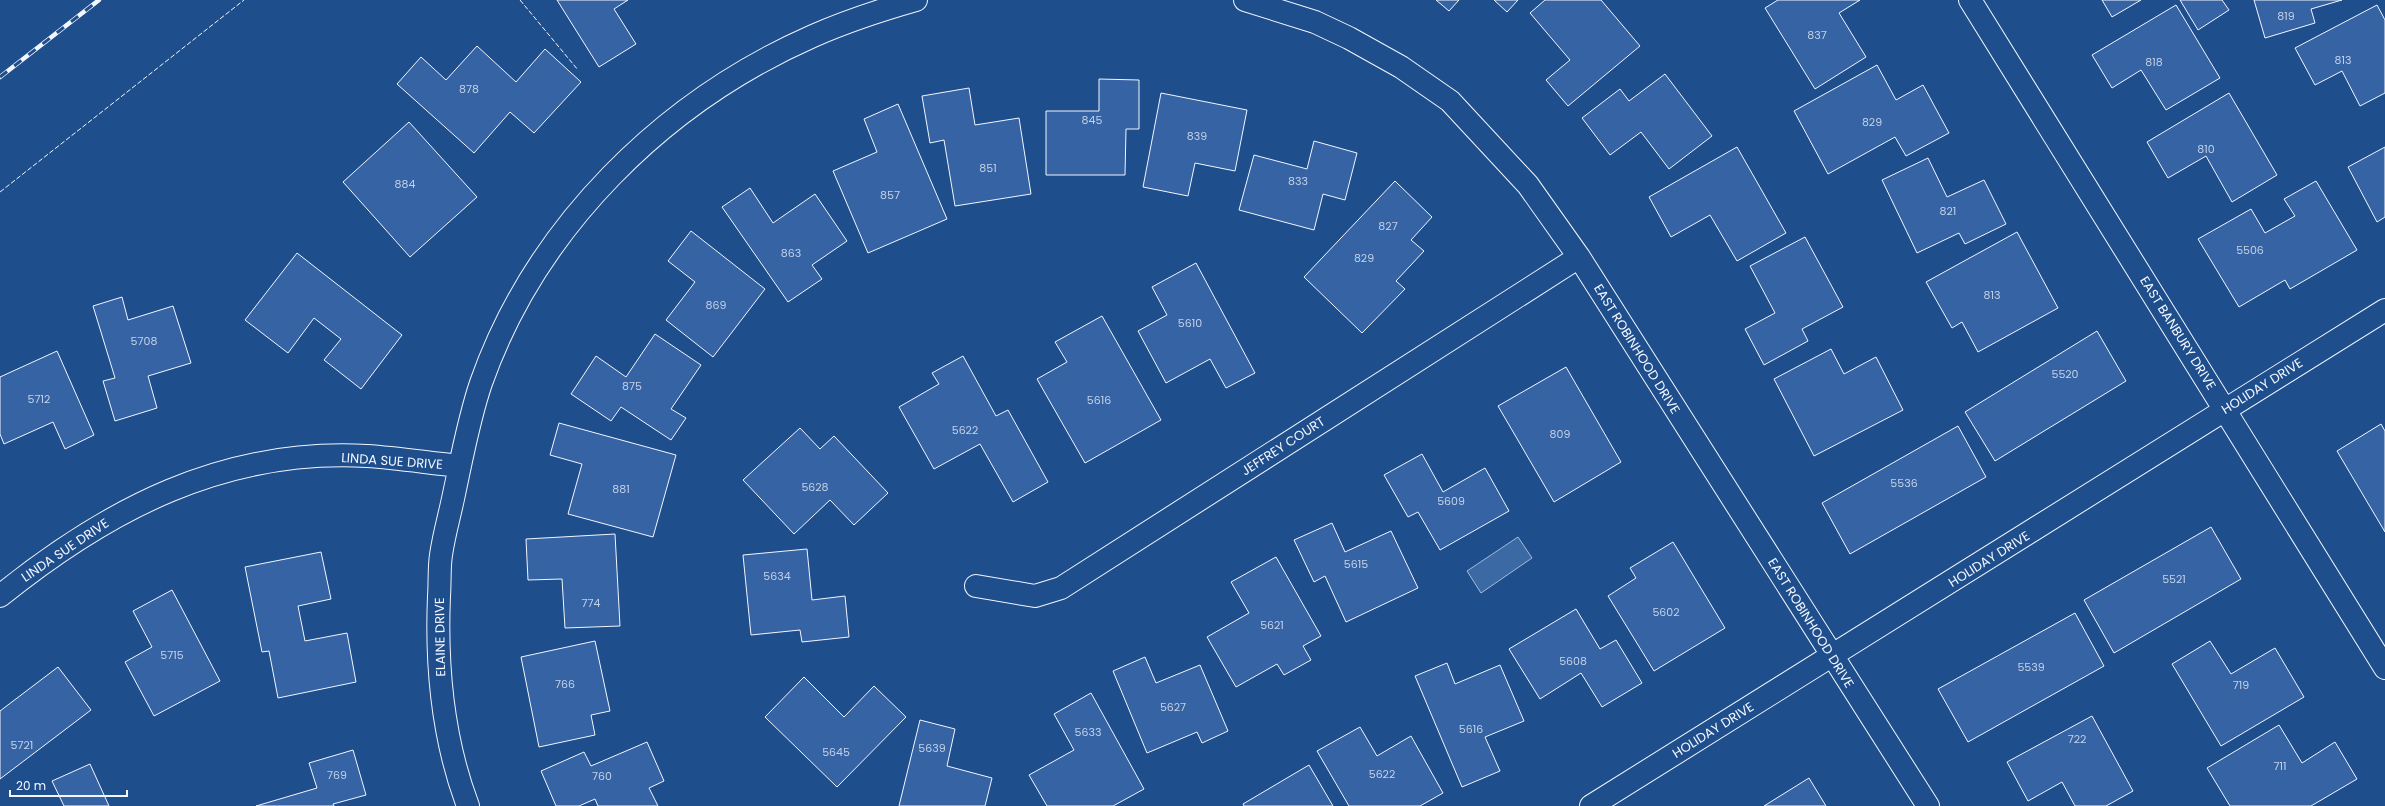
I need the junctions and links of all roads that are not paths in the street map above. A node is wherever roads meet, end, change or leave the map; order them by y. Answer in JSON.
{"nodes":[{"id":1,"x":916,"y":0,"type":"edge"},
{"id":2,"x":1245,"y":0,"type":"edge"},
{"id":3,"x":1970,"y":0,"type":"edge"},
{"id":4,"x":1579,"y":257,"type":"junction"},
{"id":5,"x":2385,"y":310,"type":"edge"},
{"id":6,"x":2225,"y":409,"type":"junction"},
{"id":7,"x":460,"y":466,"type":"junction"},
{"id":8,"x":976,"y":586,"type":"dead end"},
{"id":9,"x":0,"y":596,"type":"edge"},
{"id":10,"x":1832,"y":657,"type":"junction"},
{"id":11,"x":2385,"y":668,"type":"edge"},
{"id":12,"x":468,"y":806,"type":"edge"},
{"id":13,"x":1591,"y":806,"type":"edge"},
{"id":14,"x":1928,"y":806,"type":"edge"}],
"edges":[{"from":1,"to":7,"type":"street"},
{"from":2,"to":4,"type":"street","name":"EAST ROBINHOOD DRIVE"},
{"from":3,"to":6,"type":"street","name":"EAST BANBURY DRIVE"},
{"from":4,"to":8,"type":"street","name":"JEFFREY COURT"},
{"from":4,"to":10,"type":"street","name":"EAST ROBINHOOD DRIVE"},
{"from":5,"to":6,"type":"street","name":"HOLIDAY DRIVE"},
{"from":6,"to":10,"type":"street","name":"HOLIDAY DRIVE"},
{"from":6,"to":11,"type":"street","name":"EAST BANBURY DRIVE"},
{"from":7,"to":9,"type":"street","name":"LINDA SUE DRIVE"},
{"from":7,"to":12,"type":"street","name":"ELAINE DRIVE"},
{"from":10,"to":13,"type":"street","name":"HOLIDAY DRIVE"},
{"from":10,"to":14,"type":"street","name":"EAST ROBINHOOD DRIVE"}]}
